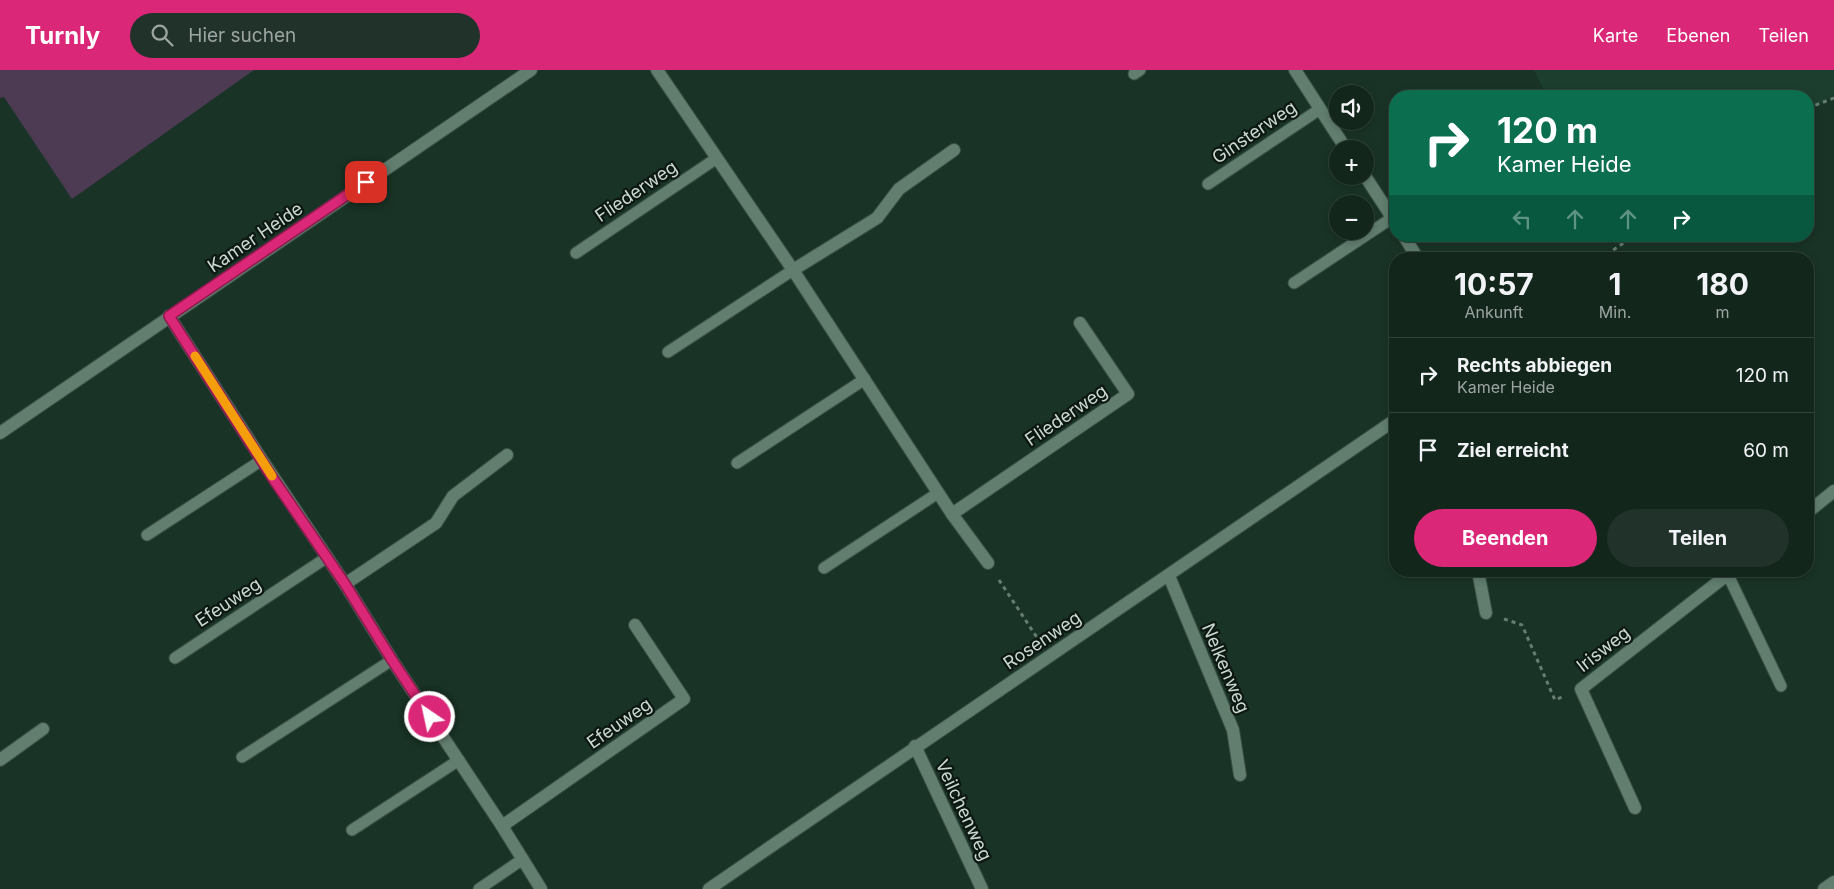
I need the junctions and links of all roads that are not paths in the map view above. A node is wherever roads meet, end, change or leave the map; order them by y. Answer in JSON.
{"nodes":[{"id":1,"x":530,"y":70,"type":"edge"},
{"id":2,"x":657,"y":70,"type":"edge"},
{"id":3,"x":1295,"y":70,"type":"edge"},
{"id":4,"x":1320,"y":109,"type":"junction"},
{"id":5,"x":1340,"y":140,"type":"edge"},
{"id":6,"x":954,"y":150,"type":"dead end"},
{"id":7,"x":717,"y":158,"type":"junction"},
{"id":8,"x":1208,"y":184,"type":"dead end"},
{"id":9,"x":1371,"y":185,"type":"edge"},
{"id":10,"x":1389,"y":212,"type":"edge"},
{"id":11,"x":1389,"y":223,"type":"edge"},
{"id":12,"x":576,"y":253,"type":"dead end"},
{"id":13,"x":793,"y":270,"type":"junction"},
{"id":14,"x":1294,"y":283,"type":"dead end"},
{"id":15,"x":169,"y":316,"type":"junction"},
{"id":16,"x":1080,"y":323,"type":"dead end"},
{"id":17,"x":668,"y":352,"type":"dead end"},
{"id":18,"x":864,"y":379,"type":"junction"},
{"id":19,"x":1389,"y":424,"type":"edge"},
{"id":20,"x":0,"y":433,"type":"edge"},
{"id":21,"x":507,"y":455,"type":"dead end"},
{"id":22,"x":262,"y":460,"type":"junction"},
{"id":23,"x":737,"y":463,"type":"dead end"},
{"id":24,"x":1834,"y":491,"type":"edge"},
{"id":25,"x":938,"y":493,"type":"junction"},
{"id":26,"x":1814,"y":507,"type":"edge"},
{"id":27,"x":952,"y":514,"type":"junction"},
{"id":28,"x":147,"y":535,"type":"dead end"},
{"id":29,"x":326,"y":558,"type":"junction"},
{"id":30,"x":988,"y":563,"type":"road end"},
{"id":31,"x":824,"y":568,"type":"dead end"},
{"id":32,"x":1169,"y":576,"type":"junction"},
{"id":33,"x":1479,"y":577,"type":"edge"},
{"id":34,"x":1725,"y":577,"type":"edge"},
{"id":35,"x":1732,"y":577,"type":"edge"},
{"id":36,"x":345,"y":584,"type":"junction"},
{"id":37,"x":1486,"y":613,"type":"road end"},
{"id":38,"x":635,"y":625,"type":"dead end"},
{"id":39,"x":175,"y":658,"type":"dead end"},
{"id":40,"x":392,"y":660,"type":"junction"},
{"id":41,"x":1781,"y":686,"type":"dead end"},
{"id":42,"x":43,"y":729,"type":"dead end"},
{"id":43,"x":915,"y":746,"type":"junction"},
{"id":44,"x":242,"y":757,"type":"dead end"},
{"id":45,"x":0,"y":760,"type":"edge"},
{"id":46,"x":459,"y":760,"type":"junction"},
{"id":47,"x":1240,"y":775,"type":"dead end"},
{"id":48,"x":1635,"y":808,"type":"dead end"},
{"id":49,"x":502,"y":826,"type":"junction"},
{"id":50,"x":352,"y":830,"type":"dead end"},
{"id":51,"x":523,"y":860,"type":"junction"},
{"id":52,"x":1834,"y":882,"type":"edge"},
{"id":53,"x":479,"y":889,"type":"edge"},
{"id":54,"x":541,"y":889,"type":"edge"},
{"id":55,"x":709,"y":889,"type":"edge"},
{"id":56,"x":982,"y":889,"type":"edge"},
{"id":57,"x":1824,"y":889,"type":"edge"}],
"edges":[{"from":1,"to":15,"type":"street","name":"Kamer Heide"},
{"from":2,"to":7,"type":"street"},
{"from":3,"to":4,"type":"street","name":"Ginsterweg"},
{"from":4,"to":5,"type":"street","name":"Ginsterweg"},
{"from":4,"to":8,"type":"lane","name":"Ginsterweg"},
{"from":6,"to":13,"type":"street"},
{"from":7,"to":12,"type":"lane","name":"Fliederweg"},
{"from":7,"to":13,"type":"street"},
{"from":9,"to":10,"type":"street"},
{"from":11,"to":14,"type":"lane"},
{"from":13,"to":17,"type":"lane"},
{"from":13,"to":18,"type":"street"},
{"from":15,"to":20,"type":"street","name":"Kamer Heide"},
{"from":15,"to":22,"type":"street"},
{"from":16,"to":27,"type":"street","name":"Fliederweg"},
{"from":18,"to":23,"type":"lane"},
{"from":18,"to":25,"type":"street"},
{"from":19,"to":32,"type":"street","name":"Rosenweg"},
{"from":21,"to":36,"type":"street"},
{"from":22,"to":28,"type":"lane"},
{"from":22,"to":29,"type":"street"},
{"from":24,"to":26,"type":"street"},
{"from":25,"to":27,"type":"street"},
{"from":25,"to":31,"type":"lane"},
{"from":27,"to":30,"type":"street"},
{"from":29,"to":36,"type":"street"},
{"from":29,"to":39,"type":"lane","name":"Efeuweg"},
{"from":32,"to":43,"type":"street","name":"Rosenweg"},
{"from":32,"to":47,"type":"street","name":"Nelkenweg"},
{"from":33,"to":37,"type":"street"},
{"from":34,"to":48,"type":"street","name":"Irisweg"},
{"from":35,"to":41,"type":"lane","name":"Irisweg"},
{"from":36,"to":40,"type":"street"},
{"from":38,"to":49,"type":"street","name":"Efeuweg"},
{"from":40,"to":44,"type":"lane"},
{"from":40,"to":46,"type":"street"},
{"from":42,"to":45,"type":"street"},
{"from":43,"to":55,"type":"street","name":"Rosenweg"},
{"from":43,"to":56,"type":"street","name":"Veilchenweg"},
{"from":46,"to":49,"type":"street"},
{"from":46,"to":50,"type":"lane"},
{"from":49,"to":51,"type":"street"},
{"from":51,"to":53,"type":"lane"},
{"from":51,"to":54,"type":"street"},
{"from":52,"to":57,"type":"street"}]}
